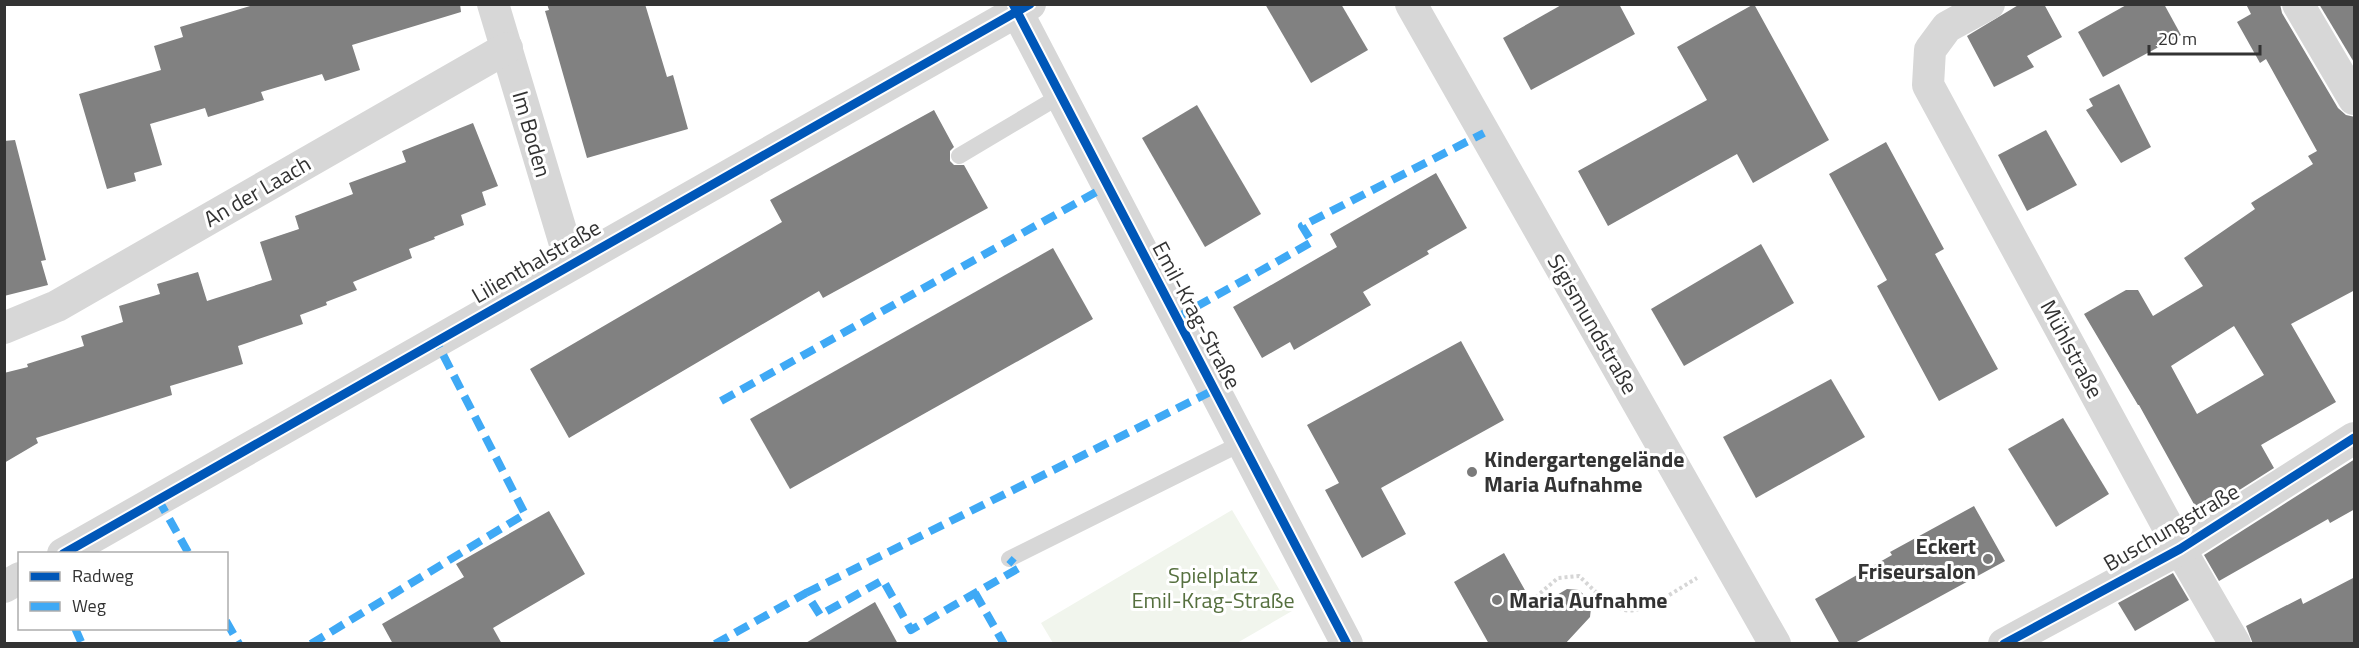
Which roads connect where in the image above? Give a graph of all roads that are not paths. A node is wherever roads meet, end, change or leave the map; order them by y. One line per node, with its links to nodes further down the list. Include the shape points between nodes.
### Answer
1 (493, 4): 6 (street, Im Boden)
2 (1411, 4): 20 (street, Sigismundstraße)
3 (1989, 4): 14 (street, Mühlstraße, via 1947,27 1930,50 1928,85)
4 (2298, 4): 8 (street)
5 (1019, 7): 7 (street, Emil-Krag-Straße); 10 (street, Lilienthalstraße)
6 (507, 48): 10 (street, Im Boden); 11 (street, An der Laach, via 57,306)
7 (1060, 96): 9 (lane); 13 (street, Emil-Krag-Straße)
8 (2355, 99)
9 (959, 156)
10 (570, 264): 15 (street, Lilienthalstraße)
11 (4, 328)
12 (2355, 438): 14 (street, Buschungstraße)
13 (1242, 443): 16 (lane); 19 (street, Emil-Krag-Straße)
14 (2180, 549): 21 (street, Buschungstraße); 22 (street, Mühlstraße)
15 (66, 552)
16 (1009, 559)
17 (18, 579): 18 (street)
18 (4, 587)
19 (1347, 644)
20 (1775, 644)
21 (2004, 644)
22 (2235, 644)

